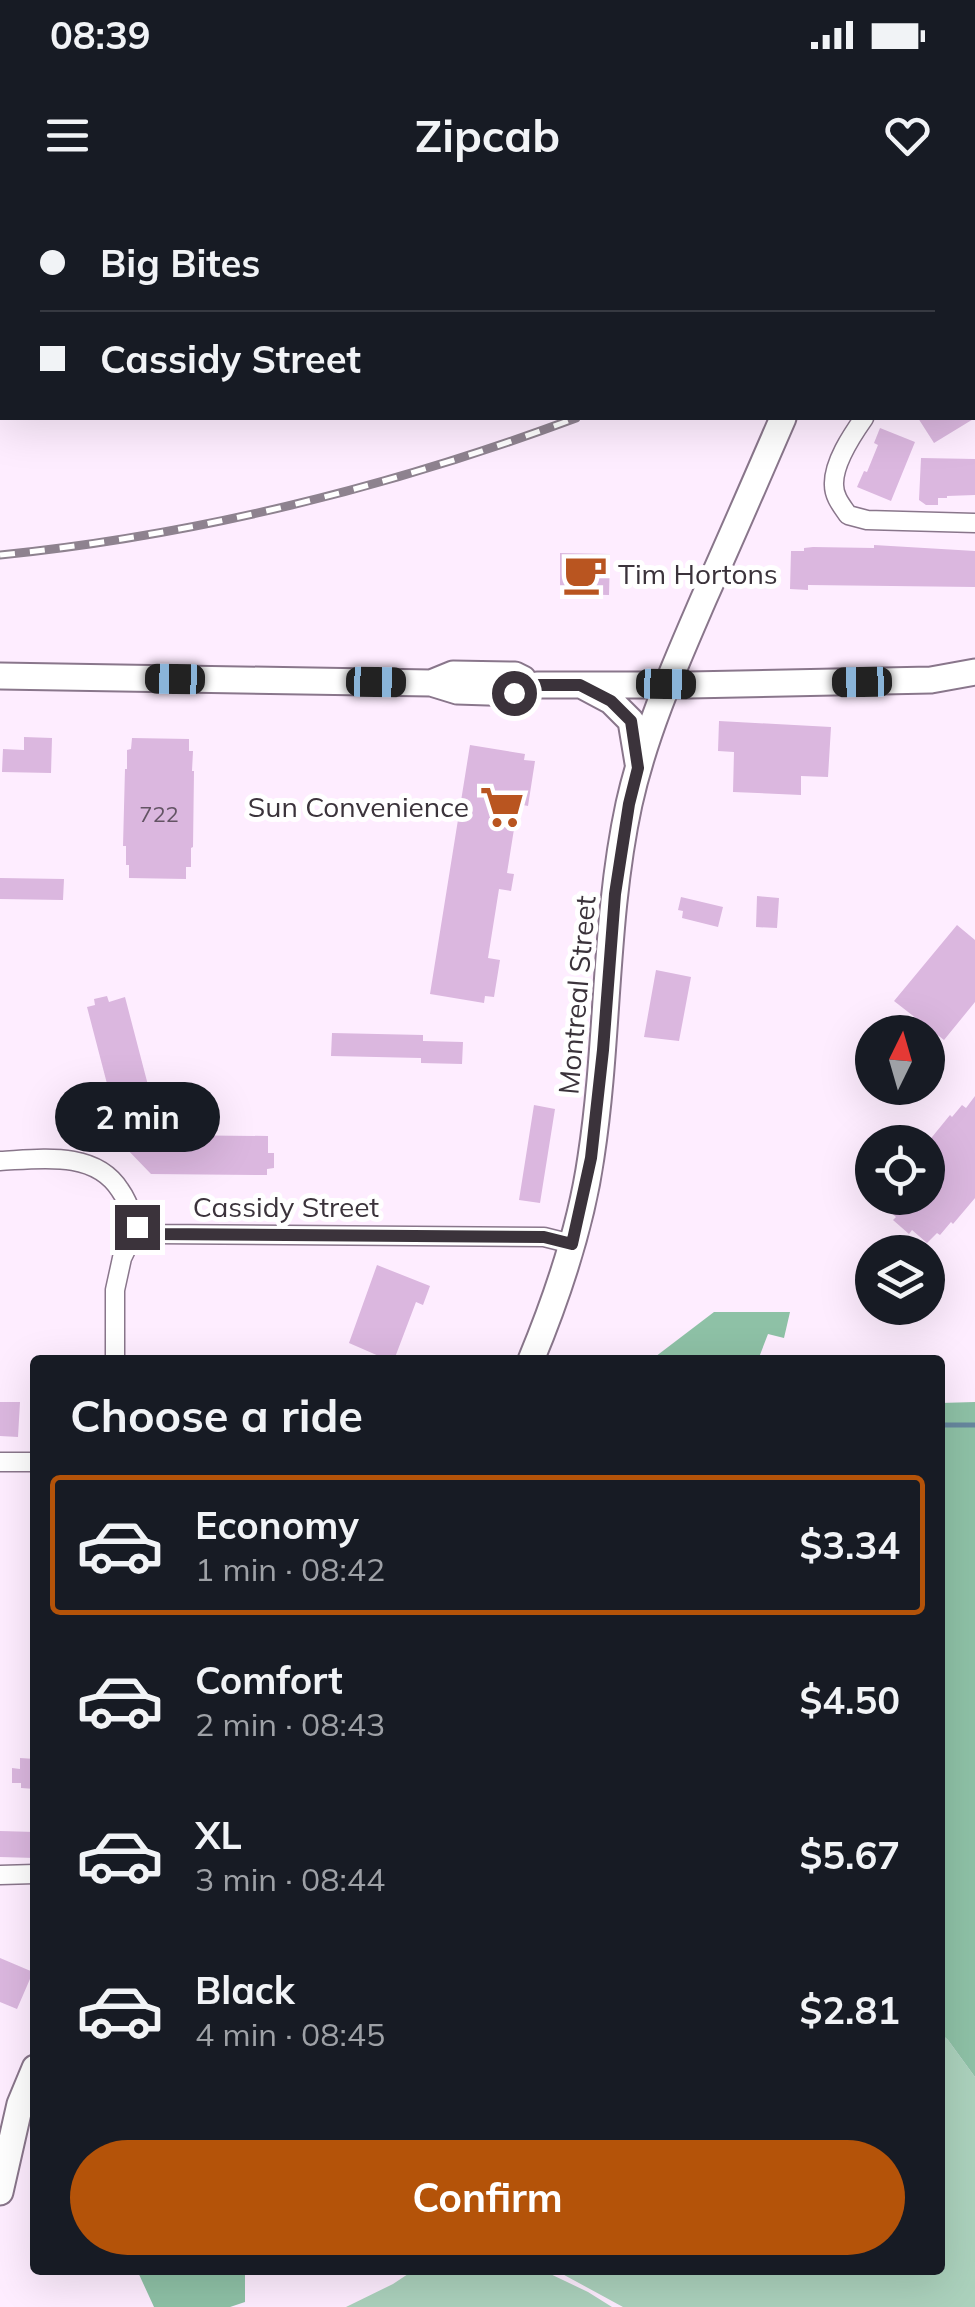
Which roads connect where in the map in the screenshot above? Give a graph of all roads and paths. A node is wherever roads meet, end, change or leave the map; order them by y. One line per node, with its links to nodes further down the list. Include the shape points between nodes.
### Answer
1 (782, 420): 7 (main road, Montreal Street)
2 (863, 420): 3 (street, via 838,463 834,485 848,515)
3 (975, 523)
4 (975, 672): 6 (main road)
5 (0, 676): 8 (main road, via 430,683 453,674)
6 (931, 680): 7 (main road); 9 (main road)
7 (666, 684): 8 (main road); 10 (main road, Montreal Street)
8 (580, 685): 10 (main road, via 631,721)
9 (975, 688)
10 (638, 768): 13 (main road, Montreal Street, via 615,894 591,1158)
11 (0, 1161): 12 (street, via 94,1164 119,1186)
12 (137, 1227): 13 (street, Cassidy Street, via 156,1234 544,1237); 14 (street, via 115,1290)
13 (572, 1244): 15 (main road, Montreal Street)
14 (115, 1355)
15 (533, 1355)
16 (0, 1462): 17 (street)
17 (30, 1462)
18 (0, 1874): 19 (street)
19 (30, 1874)
20 (30, 2080): 21 (main road)
21 (0, 2192)

